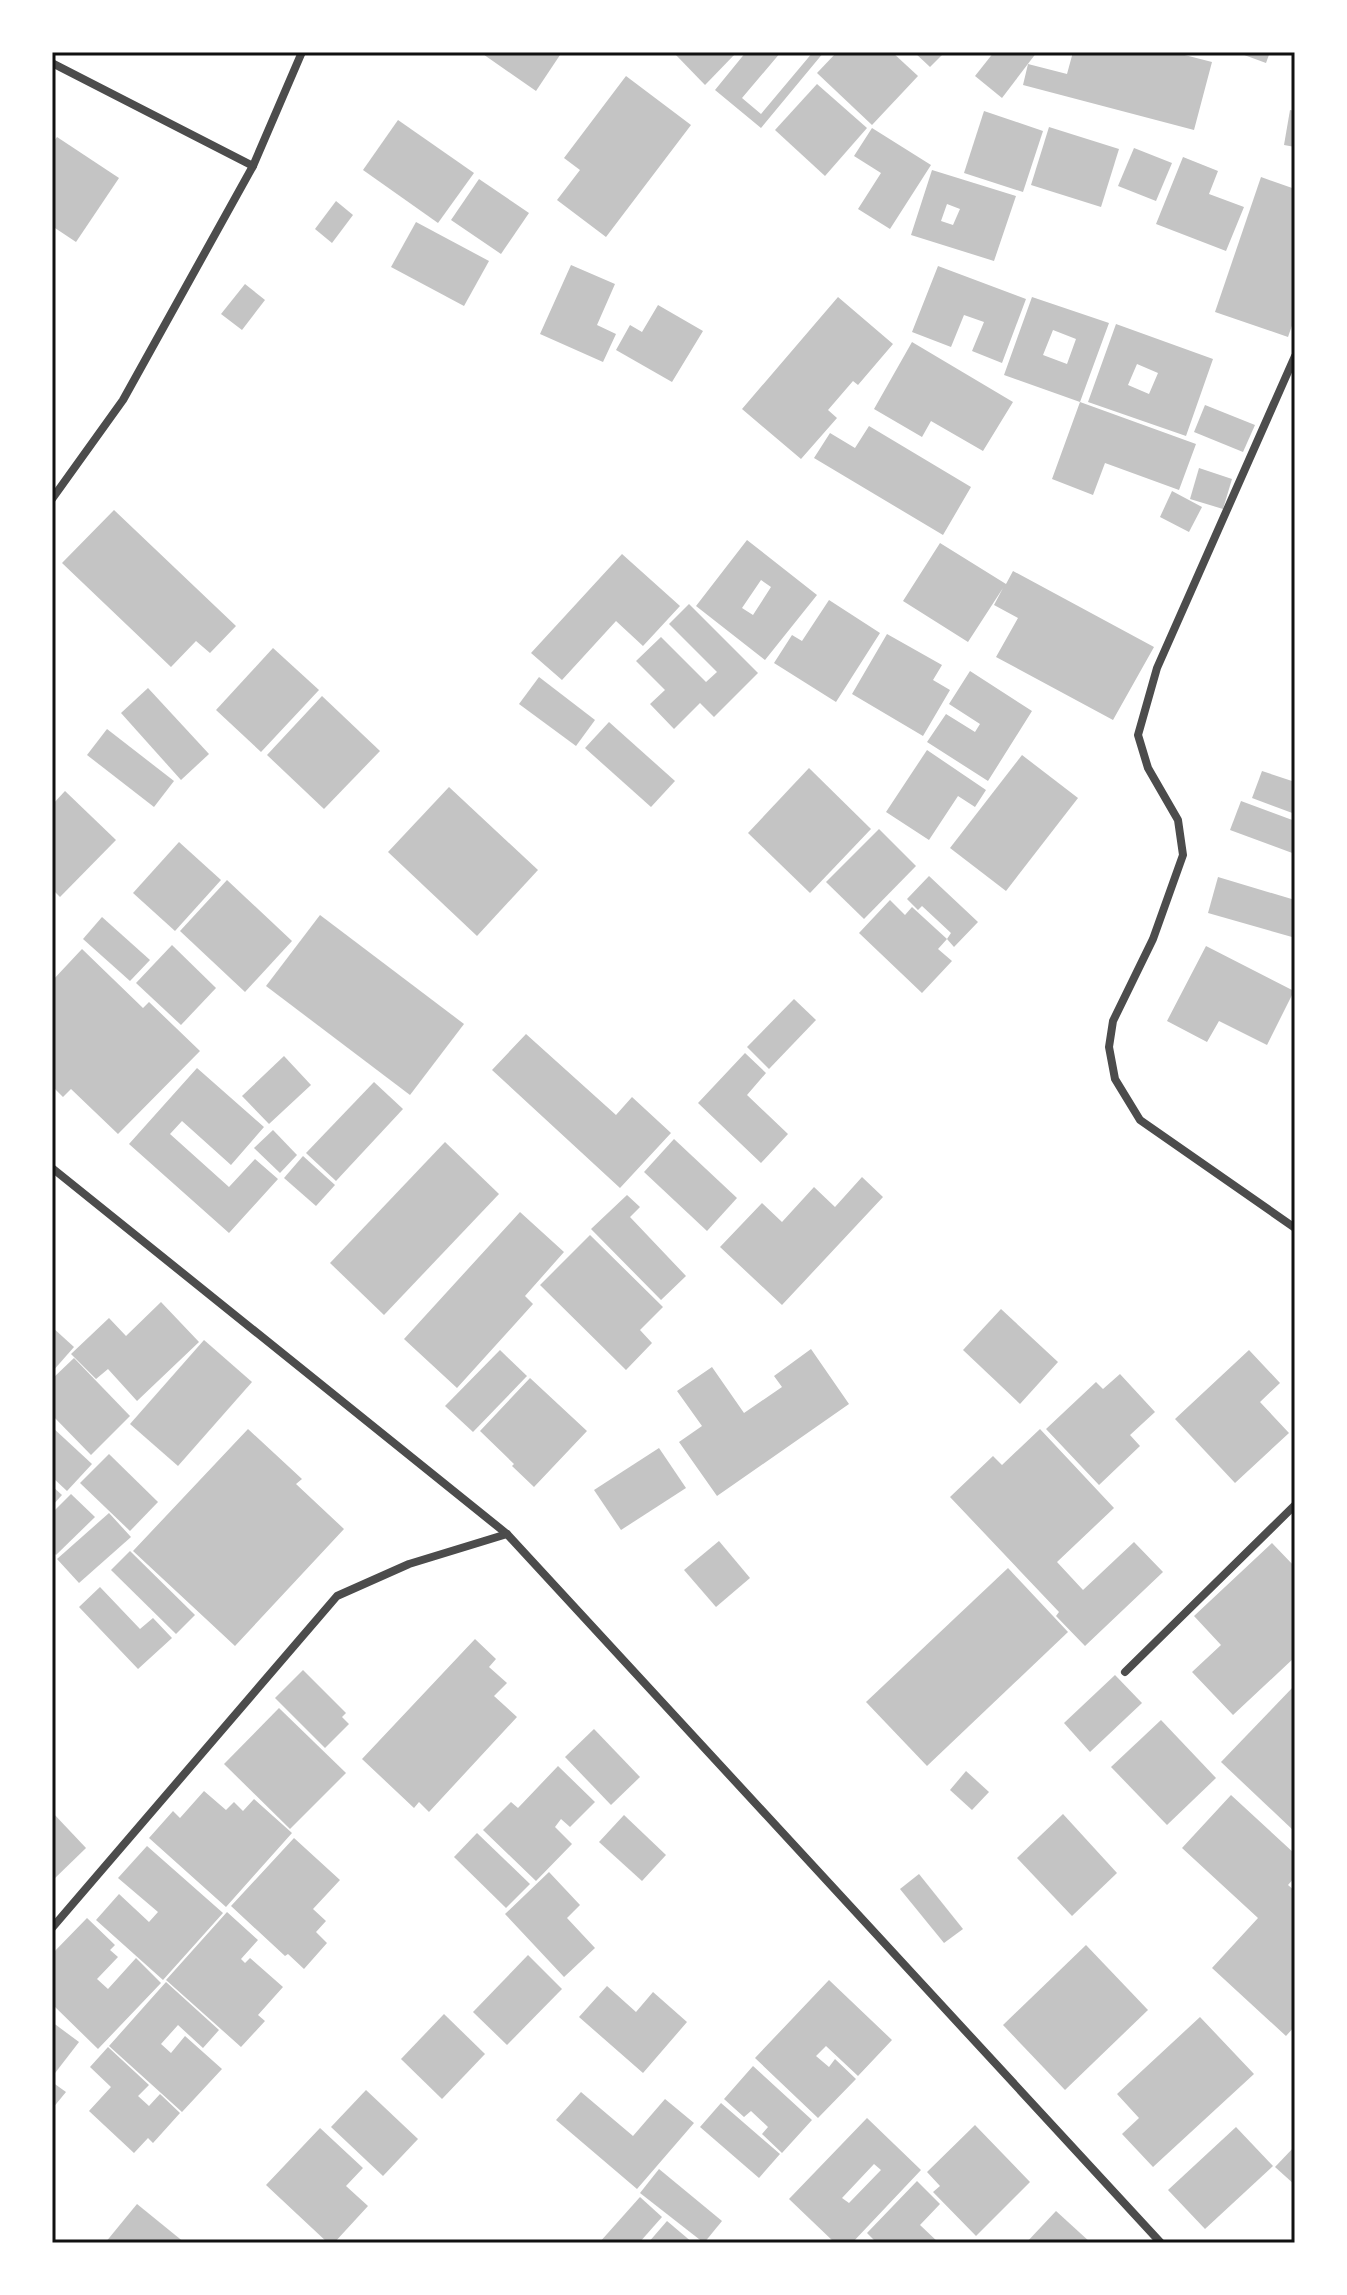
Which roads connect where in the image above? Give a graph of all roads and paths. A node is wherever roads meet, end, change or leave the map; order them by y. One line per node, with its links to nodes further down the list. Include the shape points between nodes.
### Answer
1 (302, 52): 3 (street)
2 (52, 63): 3 (street)
3 (253, 166): 5 (street, via 123,400)
4 (1295, 356): 7 (street, via 1157,668 1138,735 1148,768 1178,820 1183,855 1153,939 1113,1021 1109,1047 1115,1079 1140,1120)
5 (52, 499)
6 (52, 1168): 9 (street)
7 (1295, 1228)
8 (1295, 1505): 10 (street)
9 (507, 1534): 11 (street, via 409,1564 337,1596); 12 (street)
10 (1125, 1672)
11 (52, 1928)
12 (1161, 2243)

